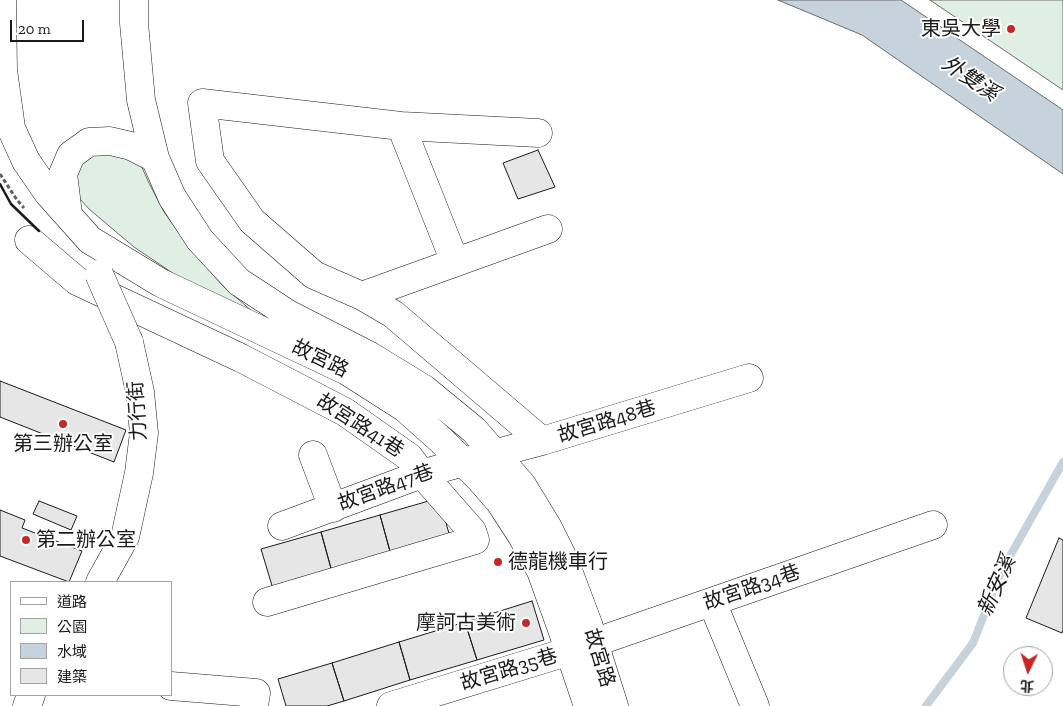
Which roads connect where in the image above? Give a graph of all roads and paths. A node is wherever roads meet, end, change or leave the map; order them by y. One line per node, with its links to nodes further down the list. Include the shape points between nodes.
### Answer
1 (2, 0): 6 (street, 故宮路, via 3,70 11,128 26,161 48,193)
2 (134, 11): 5 (street, 故宮路, via 140,100)
3 (401, 126): 4 (street); 10 (street); 11 (street, via 202,103 210,161 252,221 314,275)
4 (538, 133)
5 (155, 158): 6 (street, via 110,140 89,142 71,155 63,174); 15 (street, 故宮路, via 172,197 200,240 239,282 288,314 370,356 424,389 474,430)
6 (68, 214): 9 (street, 故宮路)
7 (548, 229): 10 (street)
8 (29, 240): 17 (street, 故宮路41巷, via 77,281 241,358 344,412 409,457)
9 (90, 240): 16 (street, 故宮路, via 161,283 347,371 405,408); 21 (street, 力行街, bridge, via 99,274 129,342 140,392 144,432 125,538)
10 (455, 262): 11 (street)
11 (362, 296): 13 (street, via 393,314)
12 (749, 378): 13 (street, 故宮路48巷)
13 (542, 441): 15 (street, 故宮路48巷)
14 (313, 454): 18 (street)
15 (495, 455): 16 (street, 故宮路48巷); 24 (street, 故宮路, via 522,485 564,560 588,624)
16 (463, 462): 17 (street, 故宮路47巷); 24 (street, 故宮路, via 500,502 522,536)
17 (422, 474): 18 (street, 故宮路47巷); 22 (street, 故宮路41巷, via 472,531 476,540)
18 (333, 508): 20 (street, 故宮路47巷)
19 (934, 525): 23 (street, 故宮路34巷)
20 (282, 526)
21 (101, 581)
22 (267, 602)
23 (712, 602): 24 (street, 故宮路34巷); 30 (street)
24 (582, 646): 27 (street, 故宮路35巷); 28 (street, 故宮路); 29 (street, 故宮路)
25 (172, 686): 26 (street, via 256,693)
26 (254, 706)
27 (391, 706)
28 (588, 706)
29 (614, 706)
30 (755, 706)

